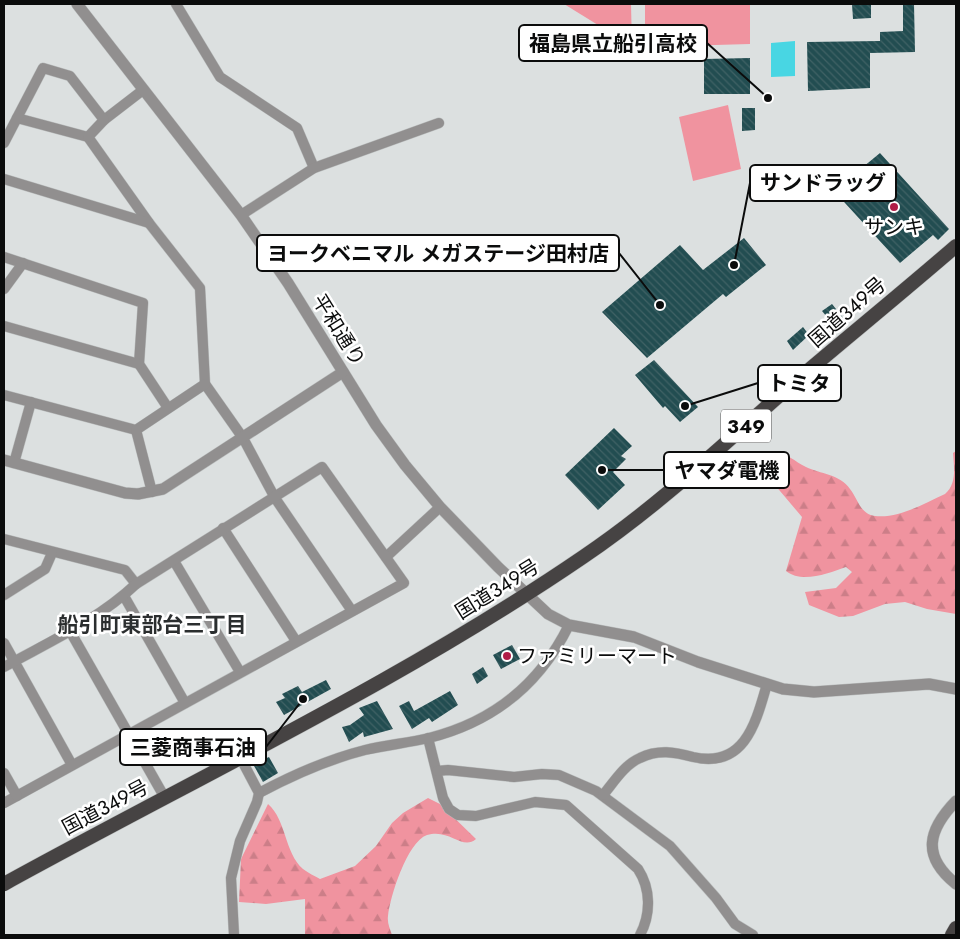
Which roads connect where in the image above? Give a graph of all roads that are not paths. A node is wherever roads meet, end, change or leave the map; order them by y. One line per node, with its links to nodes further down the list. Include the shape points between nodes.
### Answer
1 (77, 4): 3 (street, 平和通り)
2 (176, 4): 9 (street, via 220,77 297,128)
3 (143, 90): 5 (street); 11 (street, 平和通り)
4 (17, 118): 5 (street, via 44,68 70,76); 7 (street); 8 (street)
5 (104, 120): 7 (street)
6 (439, 123): 9 (street)
7 (88, 137): 12 (street)
8 (4, 143)
9 (314, 168): 11 (street)
10 (4, 179): 12 (street)
11 (241, 215): 19 (street, 平和通り)
12 (149, 223): 20 (street, via 200,288)
13 (956, 246): 36 (highway, 国道349号 / 349, via 674,489 621,531)
14 (4, 257): 15 (street)
15 (22, 263): 16 (street); 18 (street, via 143,303)
16 (4, 289)
17 (4, 326): 18 (street)
18 (139, 364): 23 (street)
19 (343, 372): 25 (street); 29 (street, 平和通り, via 376,425)
20 (205, 384): 23 (street); 25 (street)
21 (4, 395): 22 (street)
22 (31, 402): 24 (street); 26 (street)
23 (168, 408): 24 (street)
24 (136, 430): 27 (street)
25 (243, 438): 27 (street, via 163,489); 28 (street)
26 (9, 461): 27 (street, via 125,493)
27 (152, 492)
28 (275, 498): 30 (street); 33 (street, via 322,467); 39 (street)
29 (440, 507): 33 (street); 36 (street, 平和通り)
30 (223, 528): 34 (street); 42 (street)
31 (4, 539): 32 (street)
32 (52, 553): 35 (street, via 125,570); 37 (street, via 45,569)
33 (386, 557): 39 (street, via 404,582)
34 (174, 561): 35 (street); 46 (street)
35 (136, 584): 38 (street)
36 (527, 594): 40 (street, 平和通り, via 548,614); 52 (highway, 国道349号 / 349, via 381,682)
37 (4, 595)
38 (124, 596): 41 (street); 49 (street)
39 (352, 611): 42 (street)
40 (569, 625): 47 (street, 平和通り, via 634,637); 51 (street, via 549,660 511,701 467,726)
41 (70, 631): 44 (street); 50 (street)
42 (296, 641): 46 (street)
43 (4, 643): 44 (street)
44 (15, 661): 45 (street); 53 (street)
45 (4, 667)
46 (240, 672): 49 (street)
47 (767, 684): 48 (street, 平和通り, via 814,692 929,684); 57 (street, via 751,734 736,748 709,759 678,753 651,754 628,766)
48 (956, 689)
49 (184, 703): 50 (street)
50 (128, 735): 53 (street); 59 (street)
51 (428, 738): 54 (street); 56 (street, via 364,750)
52 (240, 757): 56 (street); 59 (highway, 国道349号 / 349)
53 (72, 765): 58 (street)
54 (437, 771): 57 (street, via 514,777 559,775); 66 (street, via 443,798 449,809 458,815 476,816 535,802 566,804 638,870 645,881 648,911)
55 (4, 773): 58 (street)
56 (259, 793): 65 (street, via 240,841 231,878)
57 (603, 795): 67 (street, via 670,846 735,924)
58 (17, 796): 61 (street)
59 (165, 798): 62 (highway, 国道349号 / 349)
60 (956, 801): 63 (street, via 940,818 933,835 936,863 943,874)
61 (4, 803)
62 (4, 884)
63 (956, 884)
64 (956, 928): 68 (highway)
65 (234, 935)
66 (640, 935)
67 (753, 935)
68 (952, 935)

